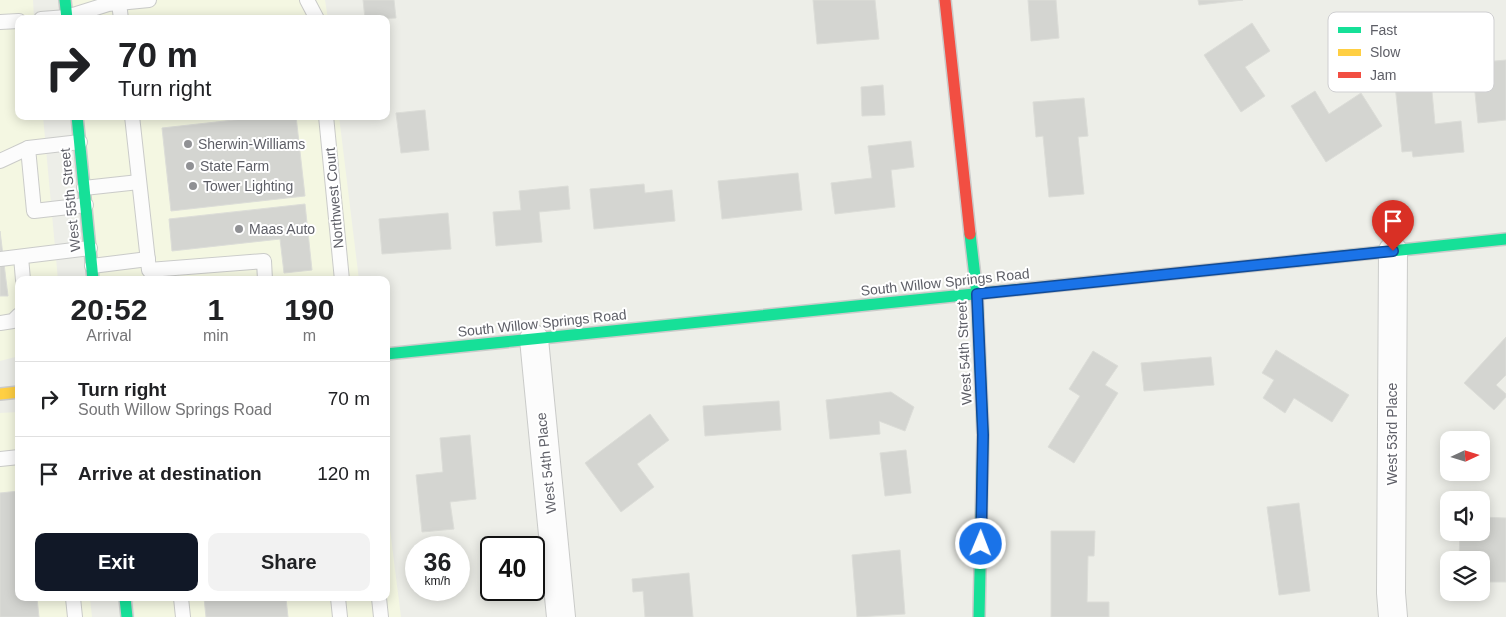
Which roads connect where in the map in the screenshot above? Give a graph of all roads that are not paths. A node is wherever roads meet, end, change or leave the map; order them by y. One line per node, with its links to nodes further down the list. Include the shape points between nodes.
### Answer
1 (65, 0): 6 (street)
2 (148, 0): 5 (lane)
3 (307, 0): 9 (lane)
4 (945, 0): 31 (street, West 54th Street)
5 (119, 3): 7 (lane); 8 (lane)
6 (67, 15)
7 (76, 15)
8 (120, 15)
9 (315, 15)
10 (15, 21): 11 (lane)
11 (0, 22)
12 (77, 120): 15 (street, West 55th Street)
13 (132, 120): 18 (lane)
14 (326, 120): 30 (lane, Northwest Court)
15 (80, 142): 16 (lane); 19 (street, West 55th Street)
16 (28, 148): 17 (lane); 20 (lane, via 34,211)
17 (0, 161)
18 (139, 182): 19 (lane); 26 (lane)
19 (84, 188): 20 (street, West 55th Street)
20 (86, 205): 22 (street, West 55th Street)
21 (1506, 239): 23 (street, South Willow Springs Road)
22 (90, 248): 24 (lane); 27 (street, West 55th Street)
23 (1393, 251): 31 (street, South Willow Springs Road); 52 (street, West 53rd Place)
24 (21, 257): 25 (lane); 28 (lane)
25 (0, 259)
26 (148, 259): 27 (lane); 29 (lane, via 149,270 264,261)
27 (93, 273)
28 (23, 276)
29 (266, 276)
30 (342, 276)
31 (977, 294): 34 (street, South Willow Springs Road); 51 (street, West 54th Street, via 983,435)
32 (15, 319): 33 (lane)
33 (0, 323)
34 (534, 339): 35 (street, South Willow Springs Road); 50 (street, West 54th Place)
35 (390, 354)
36 (15, 392): 37 (street)
37 (0, 394)
38 (15, 457): 39 (lane)
39 (0, 458)
40 (73, 601): 45 (lane)
41 (125, 601): 46 (street)
42 (181, 601): 47 (lane)
43 (338, 601): 48 (lane)
44 (379, 601): 49 (lane)
45 (75, 617)
46 (126, 617)
47 (183, 617)
48 (340, 617)
49 (381, 617)
50 (561, 617)
51 (979, 617)
52 (1393, 617)

